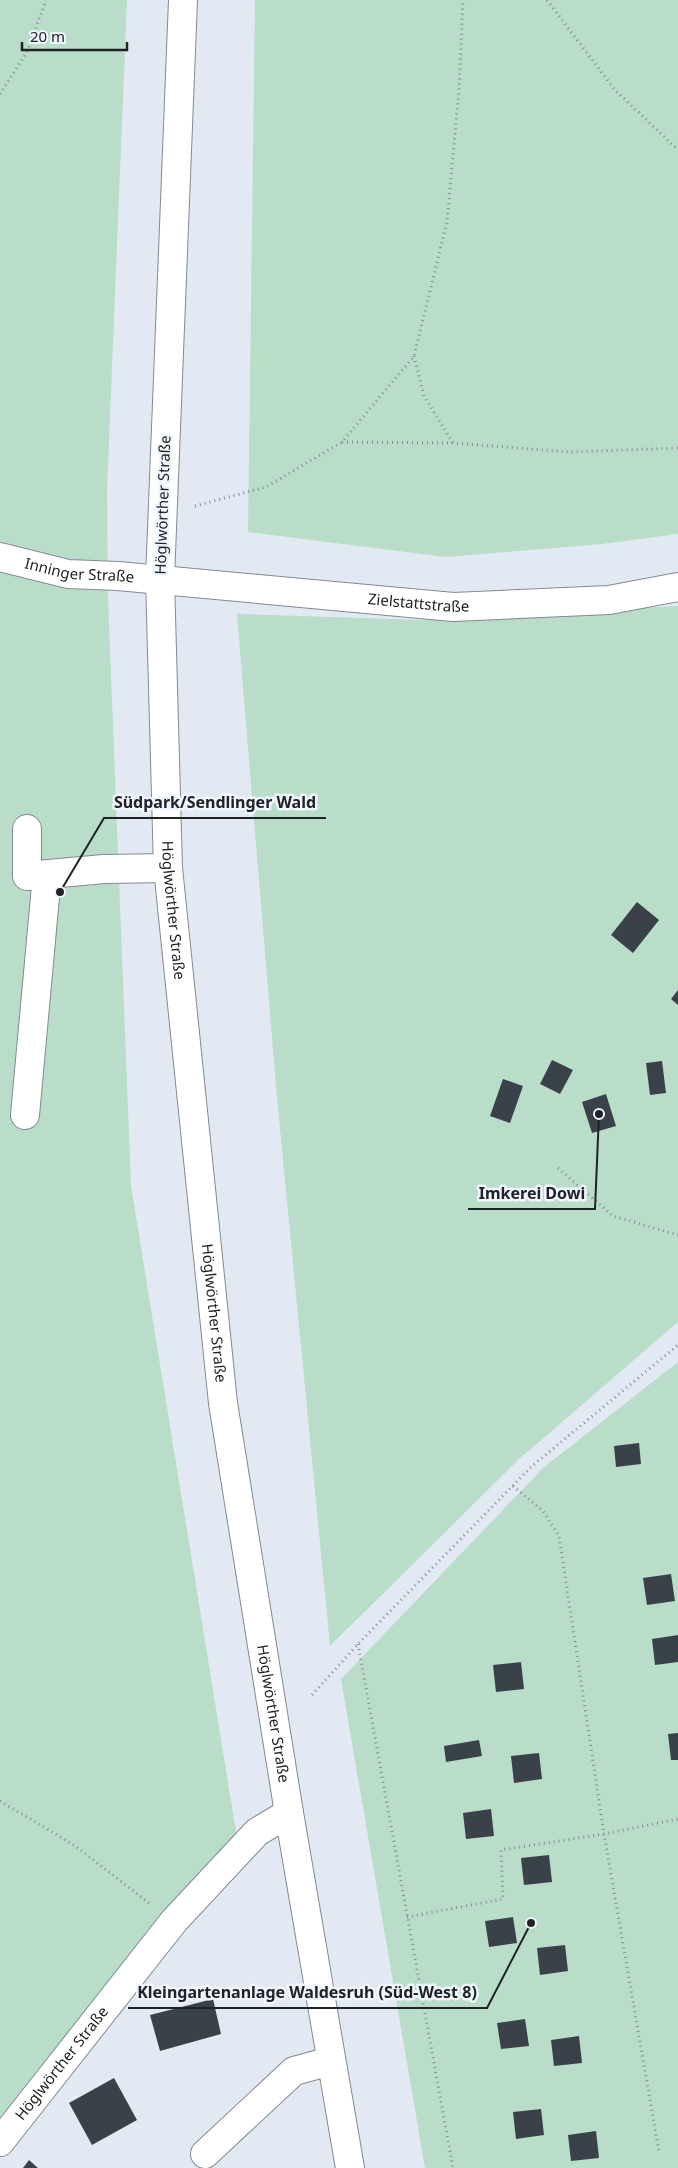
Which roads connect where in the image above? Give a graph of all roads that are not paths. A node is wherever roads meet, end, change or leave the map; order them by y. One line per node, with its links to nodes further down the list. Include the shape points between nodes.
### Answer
1 (183, 0): 3 (street, Höglwörther Straße)
2 (0, 557): 3 (street, Inninger Straße, via 68,574)
3 (160, 580): 4 (street, Zielstattstraße, via 453,607 609,600); 6 (street, Höglwörther Straße)
4 (678, 587)
5 (27, 829): 7 (street, via 27,876)
6 (168, 868): 7 (street, via 104,869); 9 (street, Höglwörther Straße, via 223,1403)
7 (47, 875): 8 (street)
8 (25, 1115)
9 (289, 1813): 10 (street, Höglwörther Straße); 11 (street, Höglwörther Straße, via 257,1832 174,1921)
10 (331, 2061): 12 (street, via 294,2071); 13 (street, Höglwörther Straße)
11 (0, 2142)
12 (205, 2154)
13 (350, 2168)

